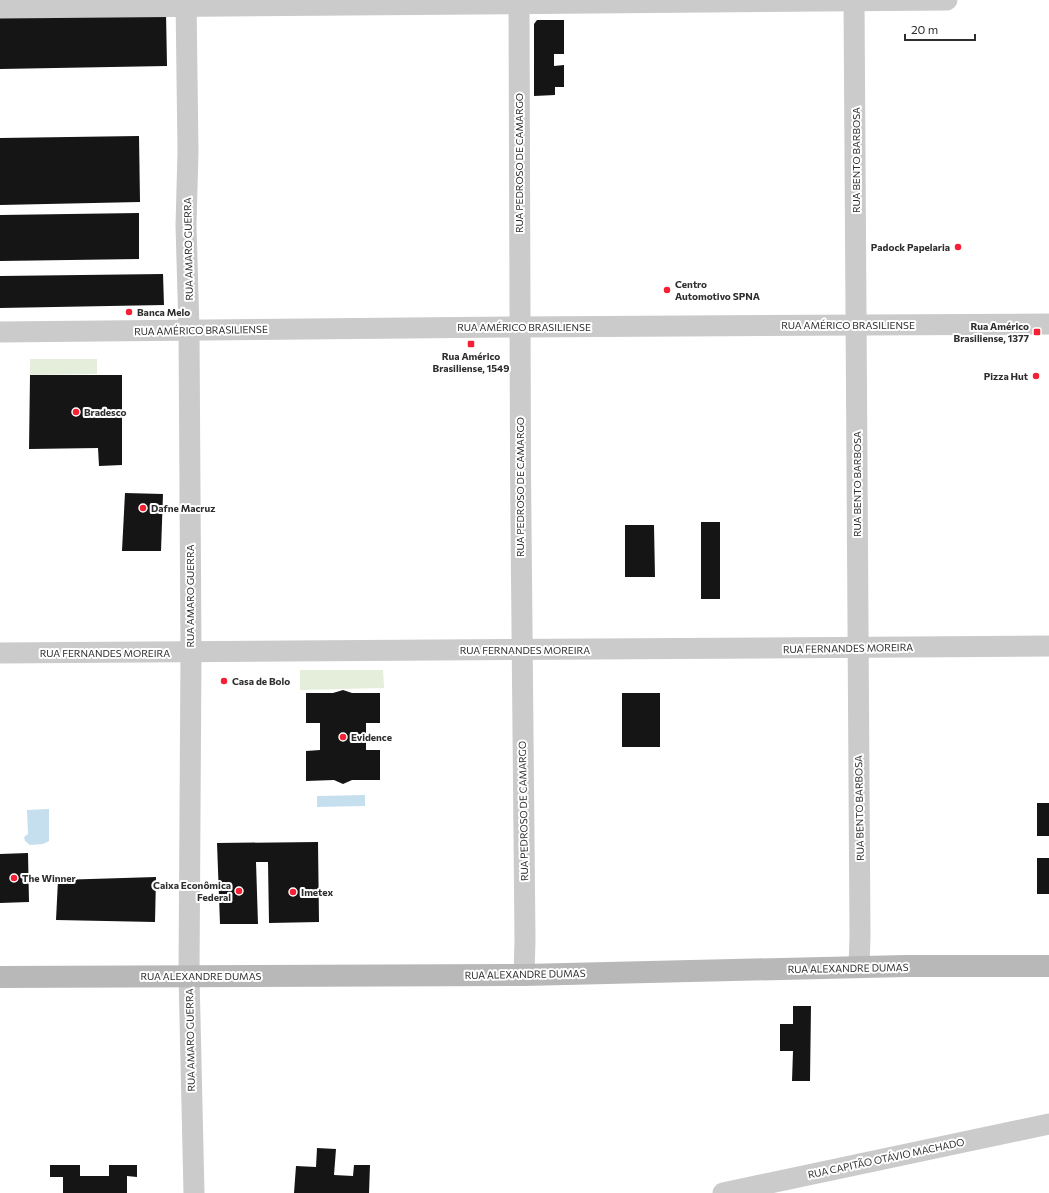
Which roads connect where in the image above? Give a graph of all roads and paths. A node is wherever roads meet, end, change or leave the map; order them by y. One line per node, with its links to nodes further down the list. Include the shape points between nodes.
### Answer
1 (854, 0): 2 (street); 3 (street); 7 (street, RUA BENTO BARBOSA)
2 (947, 0)
3 (519, 2): 4 (street); 8 (street, RUA PEDROSO DE CAMARGO)
4 (186, 3): 5 (street); 9 (street, RUA AMARO GUERRA, via 186,225)
5 (0, 8)
6 (1049, 324): 7 (street, RUA AMÉRICO BRASILIENSE)
7 (857, 325): 8 (street, RUA AMÉRICO BRASILIENSE); 12 (street, RUA BENTO BARBOSA)
8 (519, 326): 9 (street, RUA AMÉRICO BRASILIENSE); 13 (street, RUA PEDROSO DE CAMARGO)
9 (190, 330): 10 (street, RUA AMÉRICO BRASILIENSE); 14 (street, RUA AMARO GUERRA)
10 (0, 332)
11 (1049, 646): 12 (street, RUA FERNANDES MOREIRA)
12 (858, 647): 13 (street, RUA FERNANDES MOREIRA); 17 (street, RUA BENTO BARBOSA)
13 (521, 651): 14 (street, RUA FERNANDES MOREIRA); 19 (street, RUA PEDROSO DE CAMARGO)
14 (190, 653): 15 (street, RUA FERNANDES MOREIRA); 18 (street, RUA AMARO GUERRA)
15 (0, 654)
16 (1049, 966): 17 (street, RUA ALEXANDRE DUMAS)
17 (859, 967): 19 (street, RUA ALEXANDRE DUMAS)
18 (189, 975): 19 (street, RUA ALEXANDRE DUMAS); 20 (street, RUA ALEXANDRE DUMAS); 22 (street, RUA AMARO GUERRA)
19 (524, 975)
20 (0, 977)
21 (1049, 1124): 23 (street, RUA CAPITÃO OTÁVIO MACHADO)
22 (194, 1193)
23 (723, 1193)

